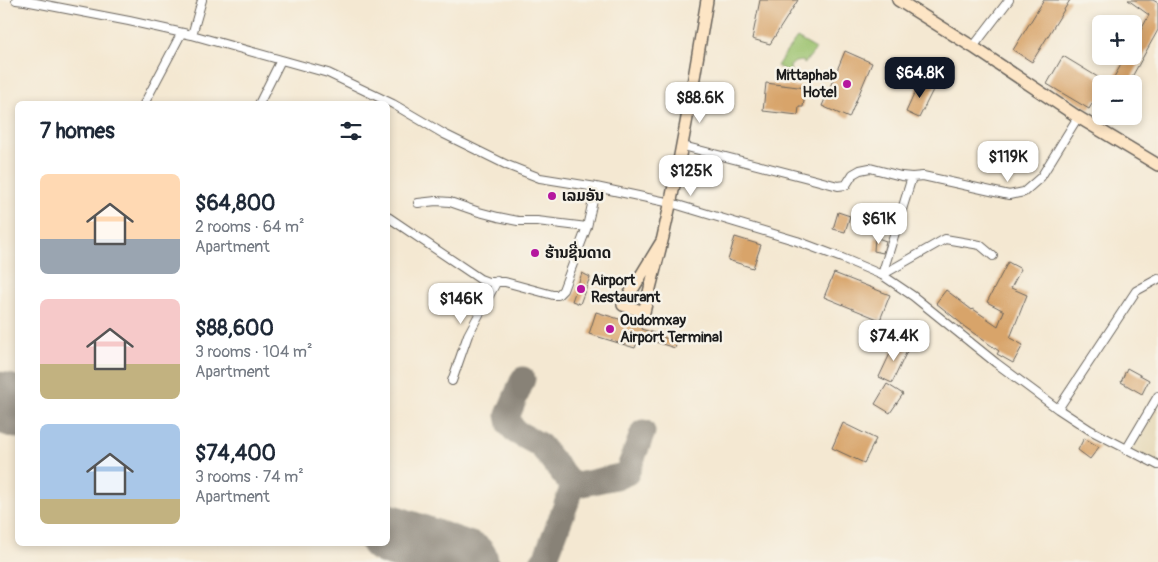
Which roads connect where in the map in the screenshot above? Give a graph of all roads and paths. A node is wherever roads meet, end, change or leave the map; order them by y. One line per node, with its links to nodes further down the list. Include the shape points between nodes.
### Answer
1 (16, 0): 6 (street)
2 (202, 0): 7 (street)
3 (707, 0): 15 (street)
4 (898, 0): 8 (street)
5 (1009, 0): 8 (street)
6 (181, 34): 7 (street); 10 (street)
7 (192, 36): 9 (street)
8 (973, 47): 14 (street)
9 (281, 60): 11 (street); 12 (street, via 328,73)
10 (146, 101)
11 (260, 101)
12 (386, 101)
13 (390, 103): 18 (street, via 507,165 540,178)
14 (1078, 117): 16 (street); 17 (street, via 1041,177 1024,192 1009,194 923,176)
15 (683, 146): 17 (street, via 838,186 846,185 852,174 870,168); 20 (street)
16 (1158, 165)
17 (912, 177): 25 (street)
18 (596, 188): 20 (street); 22 (street)
19 (418, 203): 22 (street, via 436,200 498,218)
20 (671, 203): 23 (street); 25 (street, via 797,241)
21 (390, 218): 27 (street, via 480,279)
22 (587, 227): 27 (street, via 563,290 558,295)
23 (662, 241): 23 (street, via 653,257 623,305 644,312)
24 (993, 256): 25 (street, via 980,245 946,239)
25 (882, 275): 30 (street)
26 (1158, 279): 30 (street, via 1136,291)
27 (497, 281): 28 (street, via 468,335)
28 (452, 381)
29 (1158, 396): 31 (street)
30 (1058, 409): 31 (street)
31 (1126, 450): 32 (street)
32 (1158, 465)

